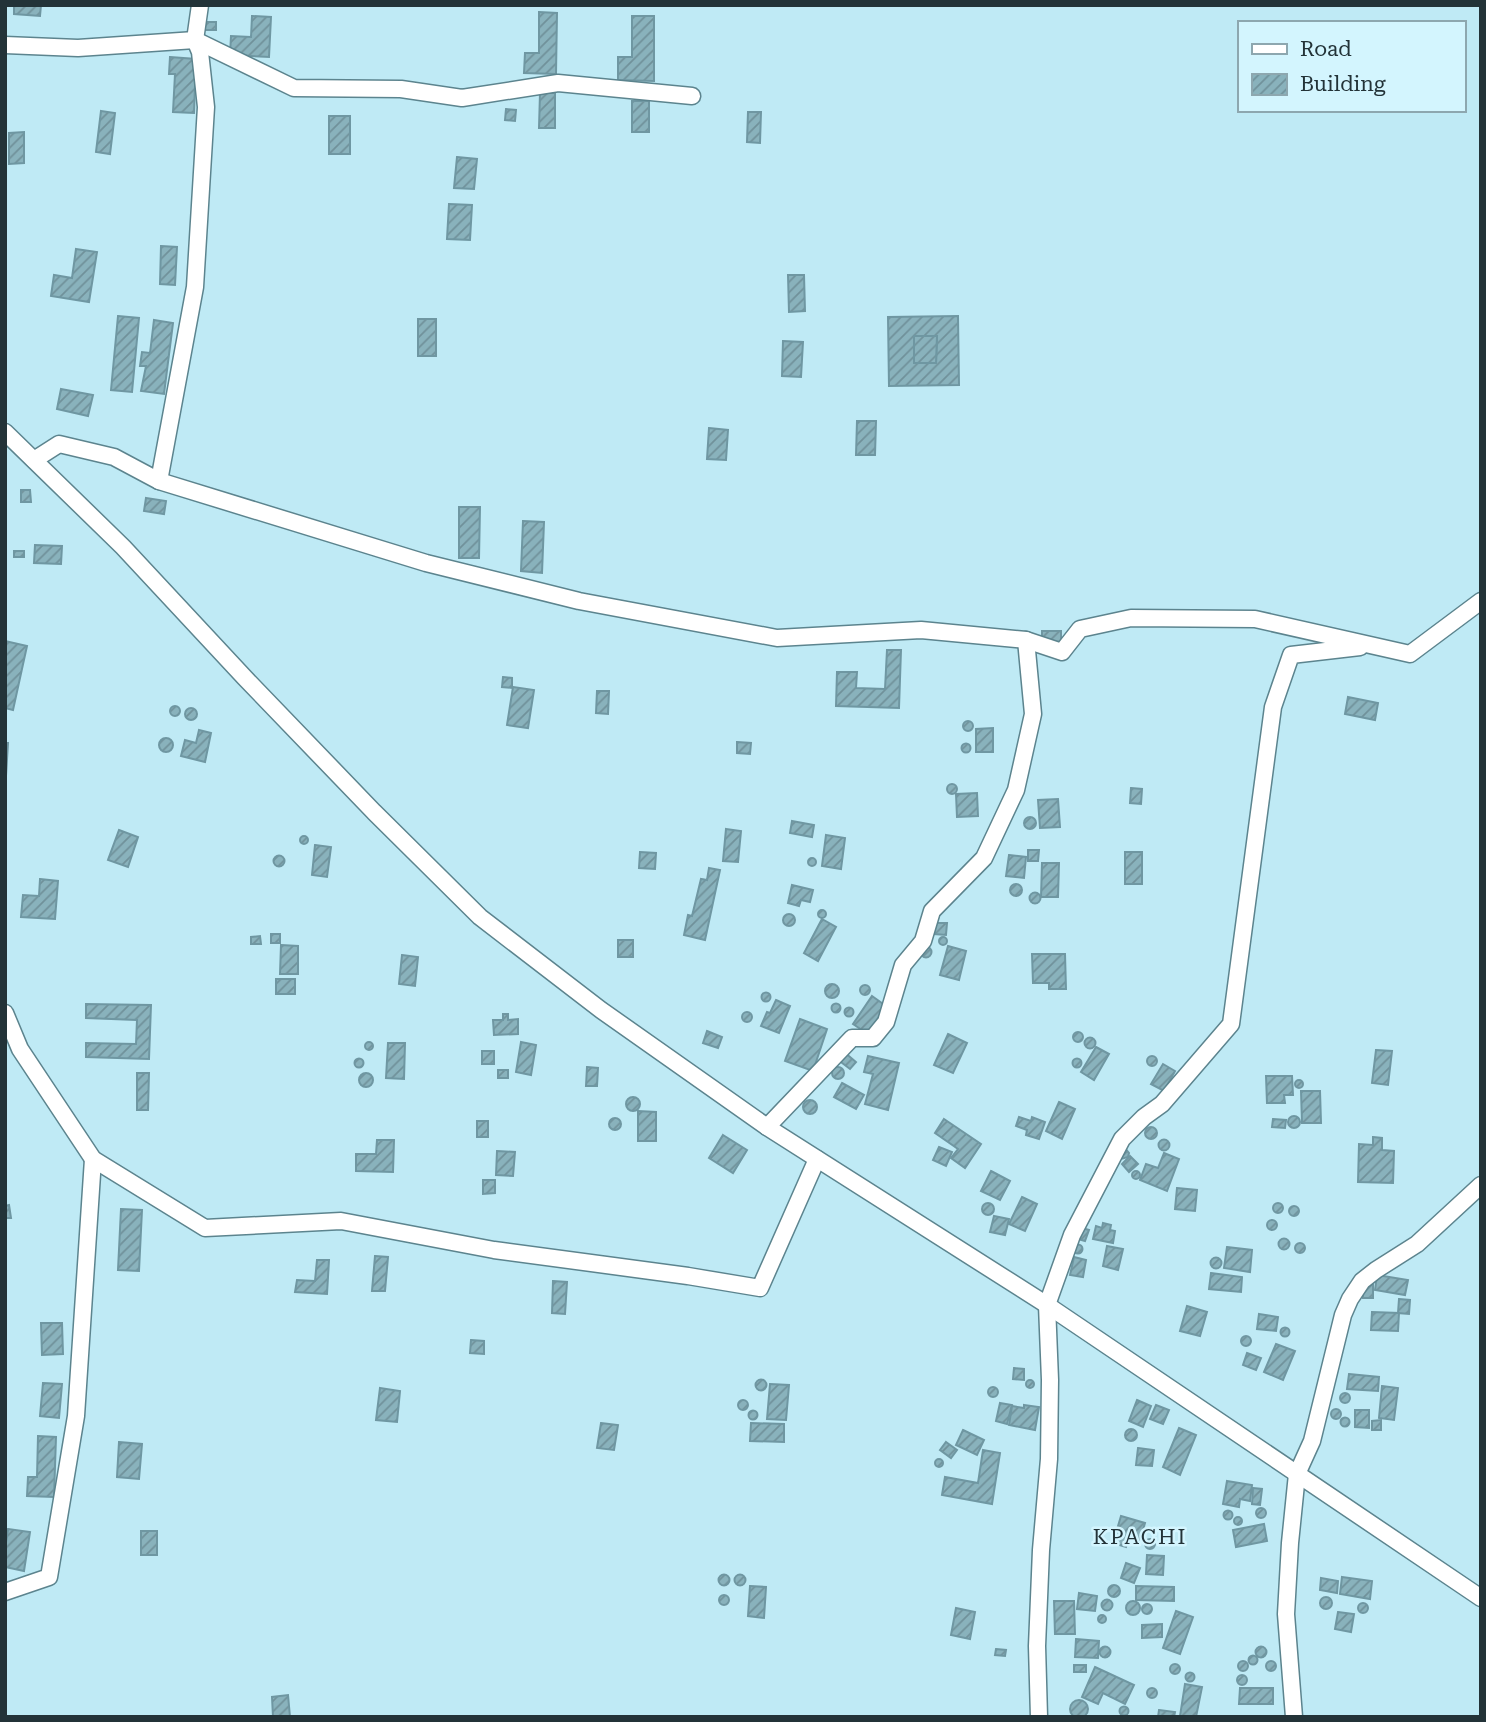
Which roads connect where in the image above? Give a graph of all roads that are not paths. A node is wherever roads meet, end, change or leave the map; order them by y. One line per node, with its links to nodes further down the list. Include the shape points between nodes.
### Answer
1 (200, 5): 2 (street)
2 (195, 40): 3 (street, via 78,48); 4 (street, via 294,88 401,89 461,98 558,83); 7 (street, via 205,107 195,287)
3 (5, 45)
4 (692, 96)
5 (5, 432): 6 (street)
6 (34, 460): 7 (street, via 59,444 114,457); 12 (street, via 480,917)
7 (159, 481): 9 (street, via 426,563 579,601 778,639 921,630)
8 (1481, 601): 10 (street, via 1410,654)
9 (1026, 640): 10 (street, via 1062,652 1080,629 1131,618 1255,620); 12 (street, via 1033,714 1016,790 984,858 932,911 923,941 903,965 886,1022 873,1038 852,1038)
10 (1371, 645): 16 (street, via 1291,655 1273,707 1231,1024 1162,1104 1122,1139 1072,1235)
11 (5, 1013): 14 (street, via 20,1049)
12 (767, 1128): 13 (street)
13 (817, 1159): 14 (street, via 760,1288 494,1250 341,1221 205,1228); 16 (street)
14 (93, 1160): 18 (street, via 76,1416 49,1577)
15 (1481, 1185): 17 (street, via 1418,1244 1362,1281 1350,1299 1312,1441)
16 (1047, 1306): 17 (street); 20 (street, via 1049,1458 1041,1550)
17 (1297, 1474): 19 (street); 21 (street, via 1286,1614)
18 (5, 1592)
19 (1481, 1598)
20 (1039, 1717)
21 (1294, 1717)

